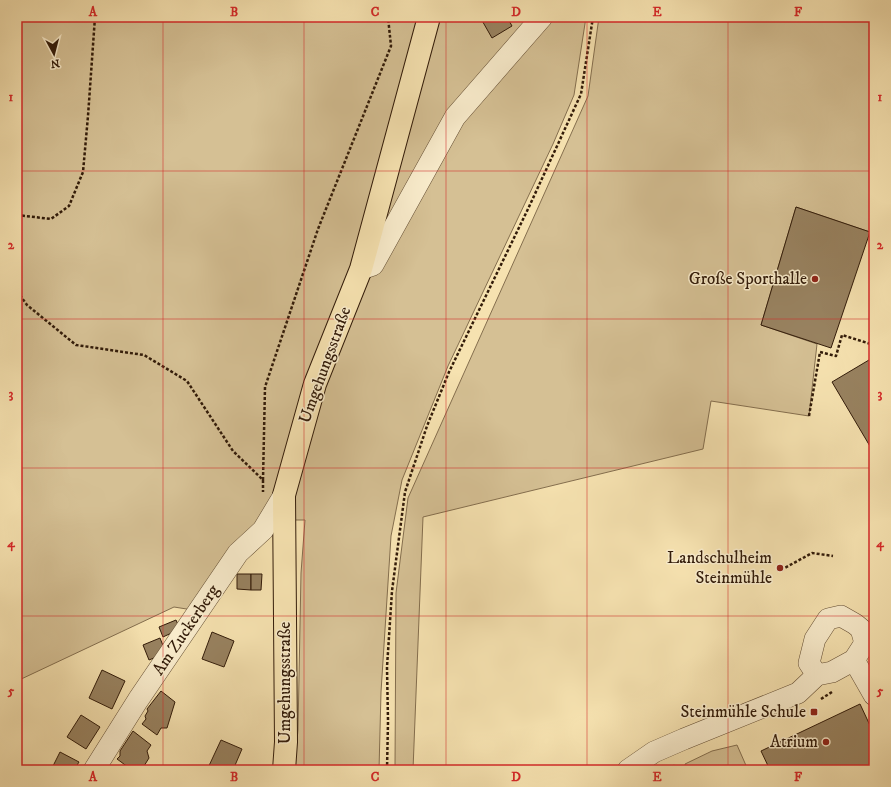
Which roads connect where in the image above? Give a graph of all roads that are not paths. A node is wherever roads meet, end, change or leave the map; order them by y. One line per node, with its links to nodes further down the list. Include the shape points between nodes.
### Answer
1 (429, 17): 3 (main road, Umgehungsstraße)
2 (542, 17): 3 (street, via 456,117 373,265)
3 (360, 270): 4 (main road, Umgehungsstraße)
4 (274, 495): 8 (street, Am Zuckerberg, via 262,530 238,554 138,700); 9 (main road, Umgehungsstraße, via 286,742)
5 (864, 647): 6 (street, via 832,672); 6 (street, via 861,630 855,624 841,616 828,619 815,639 809,663); 7 (street)
6 (817, 676): 10 (street, via 798,693 654,752)
7 (874, 695)
8 (94, 770)
9 (284, 770)
10 (628, 770)

